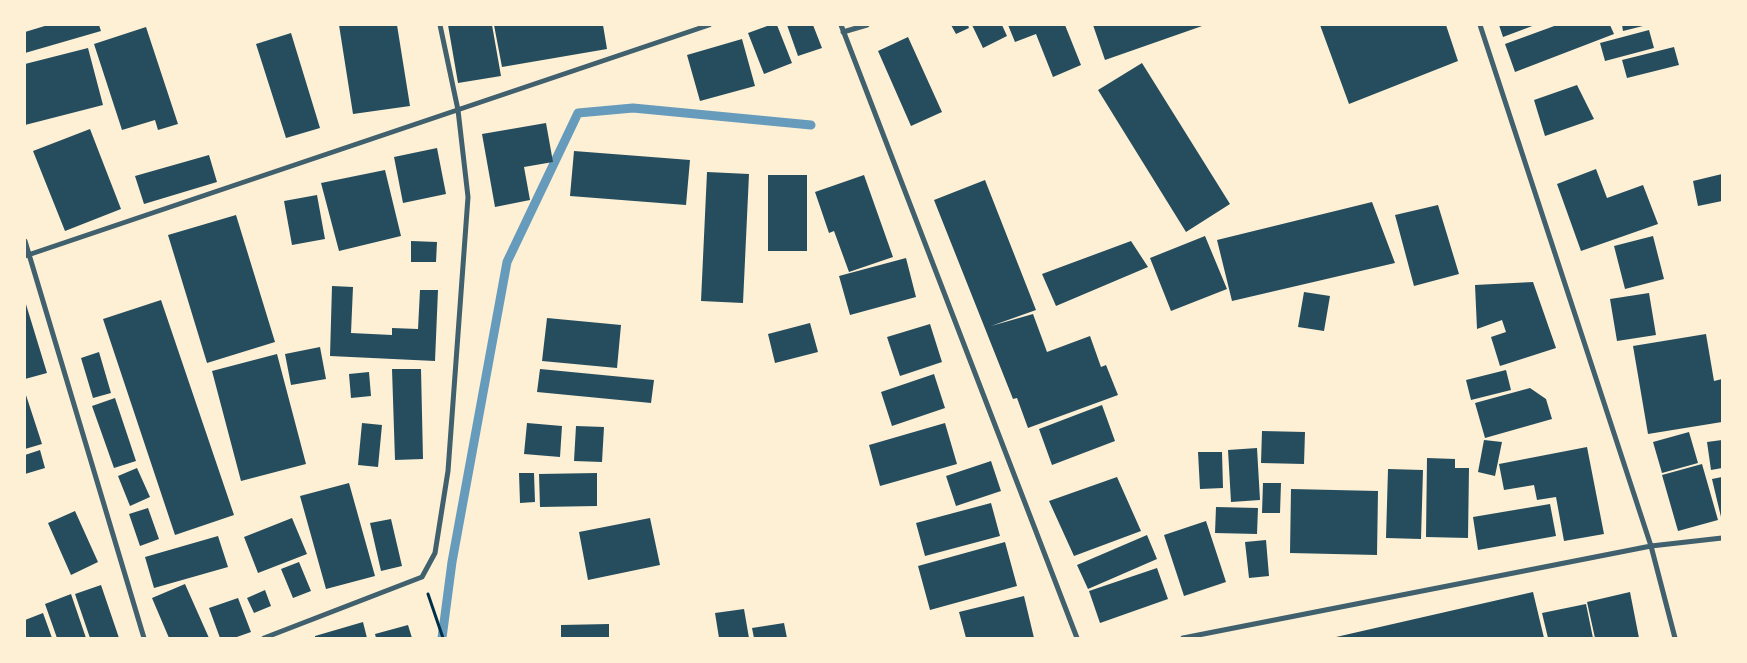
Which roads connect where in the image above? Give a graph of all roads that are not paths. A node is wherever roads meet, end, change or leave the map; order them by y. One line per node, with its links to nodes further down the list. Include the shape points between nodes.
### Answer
1 (440, 25): 7 (street)
2 (709, 25): 7 (street)
3 (841, 25): 6 (street)
4 (867, 25): 6 (street)
5 (1480, 25): 11 (street)
6 (843, 32): 14 (street)
7 (458, 110): 9 (street); 13 (street, via 468,197 448,471 436,553 422,577)
8 (25, 241): 9 (street)
9 (27, 255): 12 (street)
10 (1722, 538): 11 (street)
11 (1651, 546): 15 (street); 16 (street)
12 (144, 638)
13 (264, 638)
14 (1076, 638)
15 (1182, 638)
16 (1675, 638)

